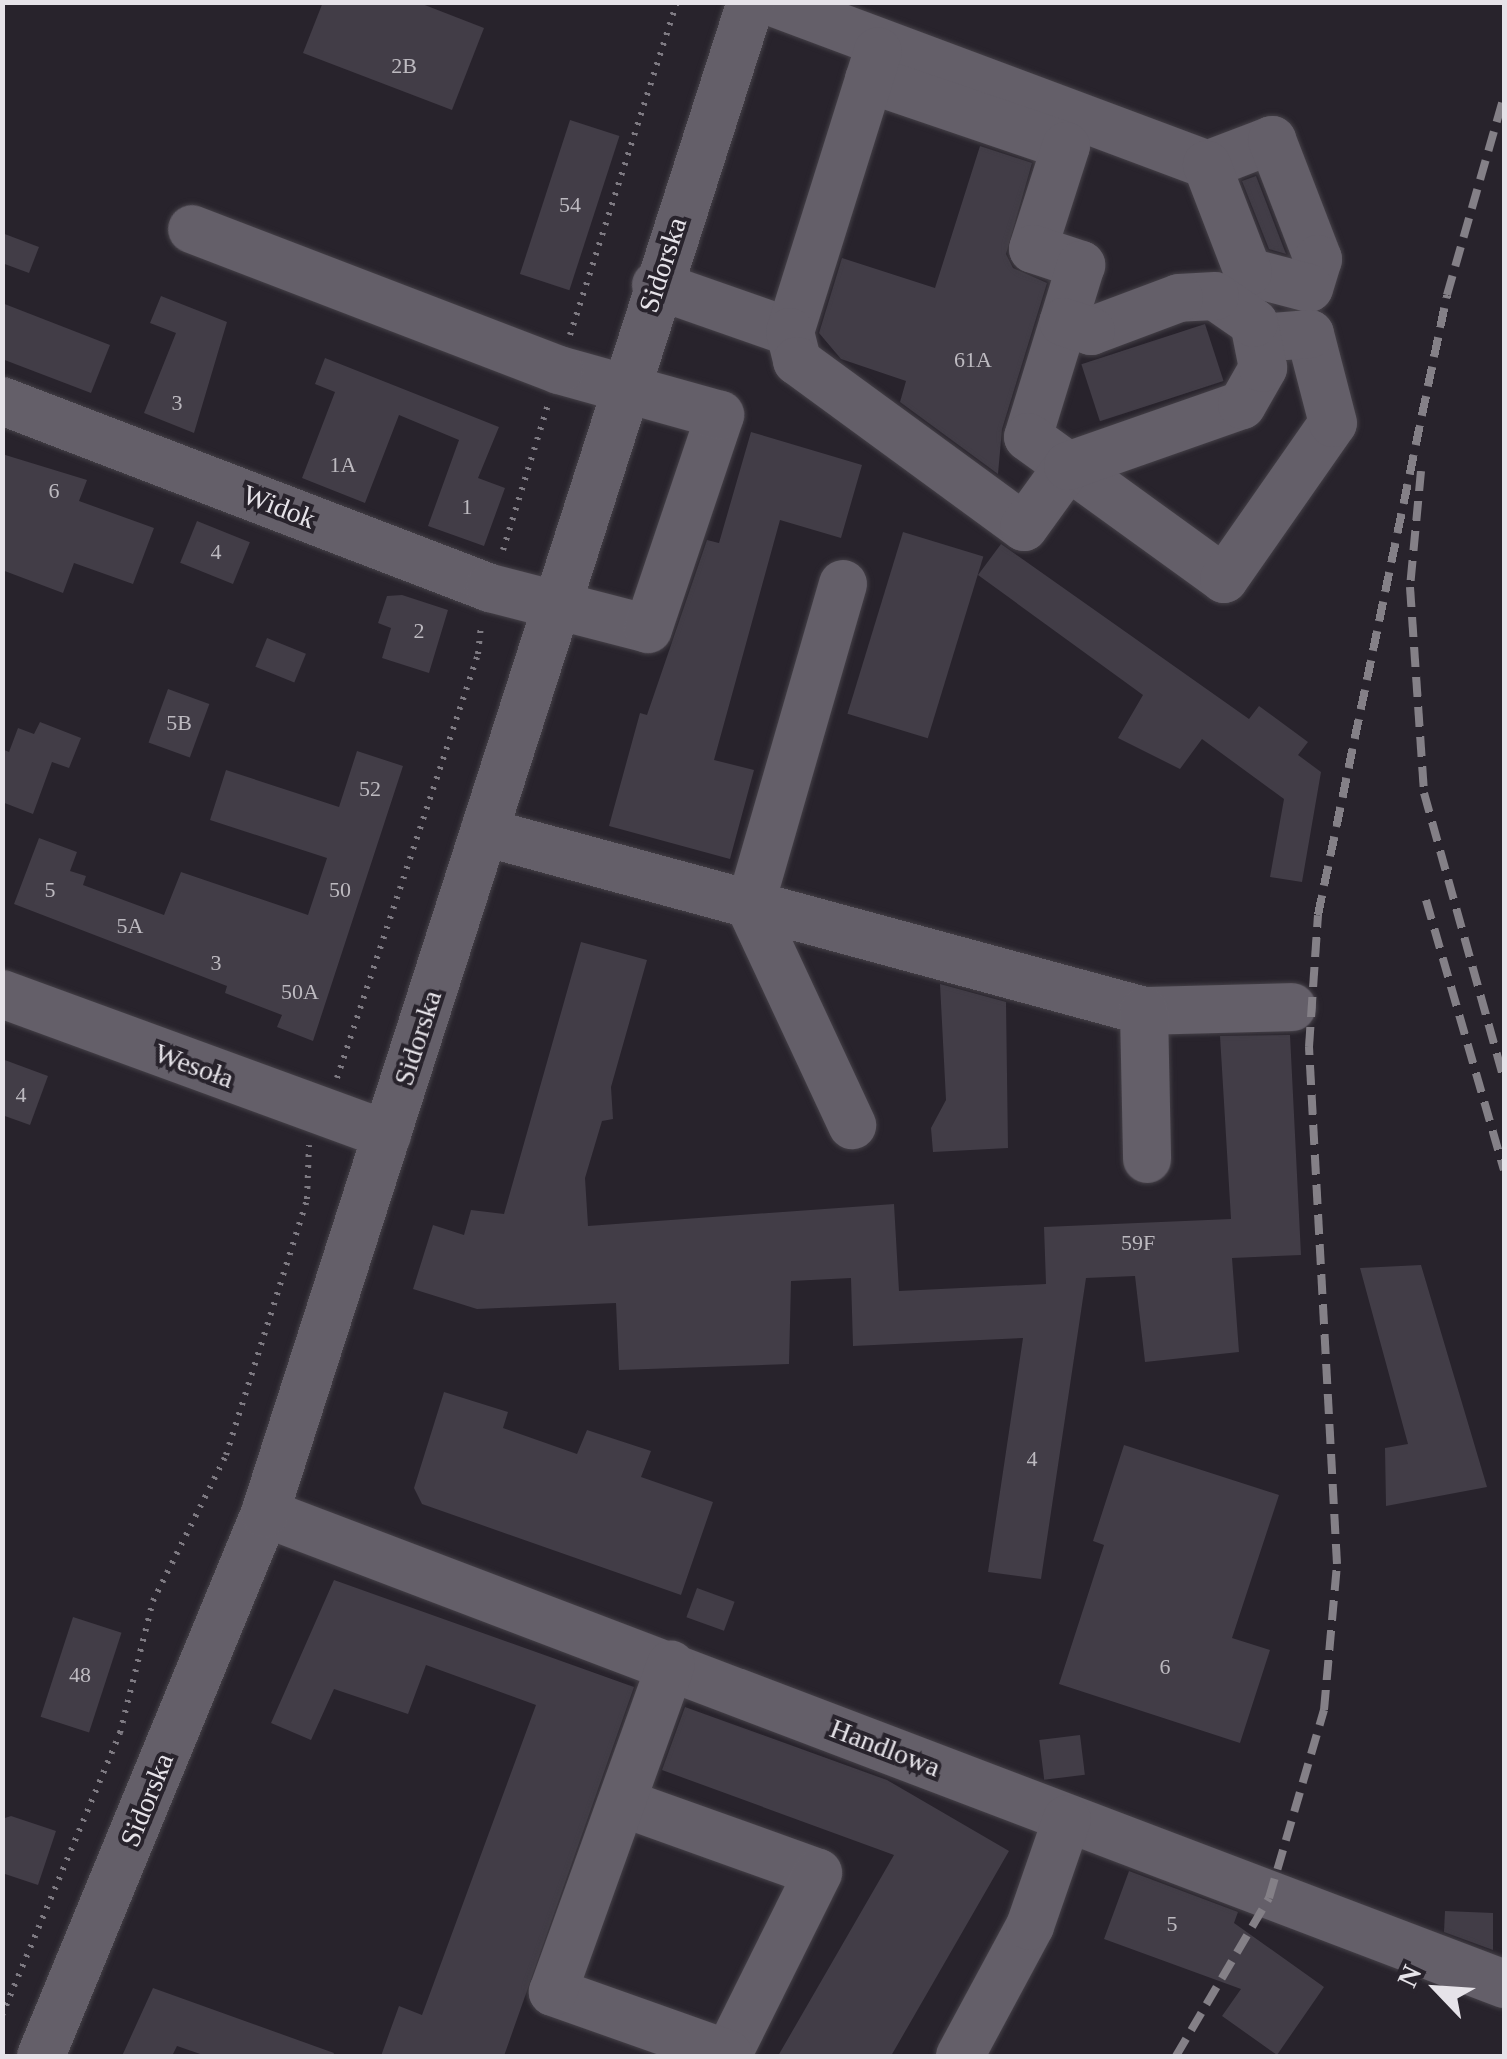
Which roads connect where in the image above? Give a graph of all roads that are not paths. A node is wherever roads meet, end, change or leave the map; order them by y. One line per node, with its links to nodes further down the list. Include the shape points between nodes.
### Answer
1 (751, 2): 6 (street, Sidorska)
2 (772, 2): 3 (street)
3 (874, 62): 4 (street); 7 (street, via 1066,146 1033,249 1080,265); 8 (street)
4 (1207, 165)
5 (192, 229): 10 (street, via 558,370)
6 (656, 285): 8 (street); 10 (street, Sidorska)
7 (1063, 322): 9 (street, via 1091,331 1198,294 1244,311); 12 (street, via 1028,437)
8 (790, 332): 12 (street, via 797,361 1024,527)
9 (1262, 338): 12 (street, via 1259,382 1242,405); 12 (street, via 1310,334 1332,423 1224,578)
10 (622, 388): 14 (street, Sidorska); 14 (street, Widok, via 720,414 648,629)
11 (2, 401): 14 (street, Widok)
12 (1068, 466)
13 (843, 584): 16 (street)
14 (556, 610): 15 (street, Sidorska)
15 (484, 832): 16 (street); 21 (street, Sidorska)
16 (750, 906): 19 (street); 20 (street)
17 (2, 994): 21 (street, Wesoła)
18 (1292, 1007): 19 (street)
19 (1144, 1011): 22 (street)
20 (852, 1125)
21 (387, 1135): 23 (street, Sidorska)
22 (1146, 1160)
23 (265, 1513): 24 (street, Handlowa); 28 (street, Sidorska)
24 (671, 1665): 25 (street); 26 (street, Handlowa)
25 (623, 1802): 25 (street, via 553,1992 728,2054 818,1874)
26 (1066, 1819): 27 (street, Handlowa); 29 (street, via 1030,1926)
27 (1504, 1984)
28 (41, 2056)
29 (960, 2056)

